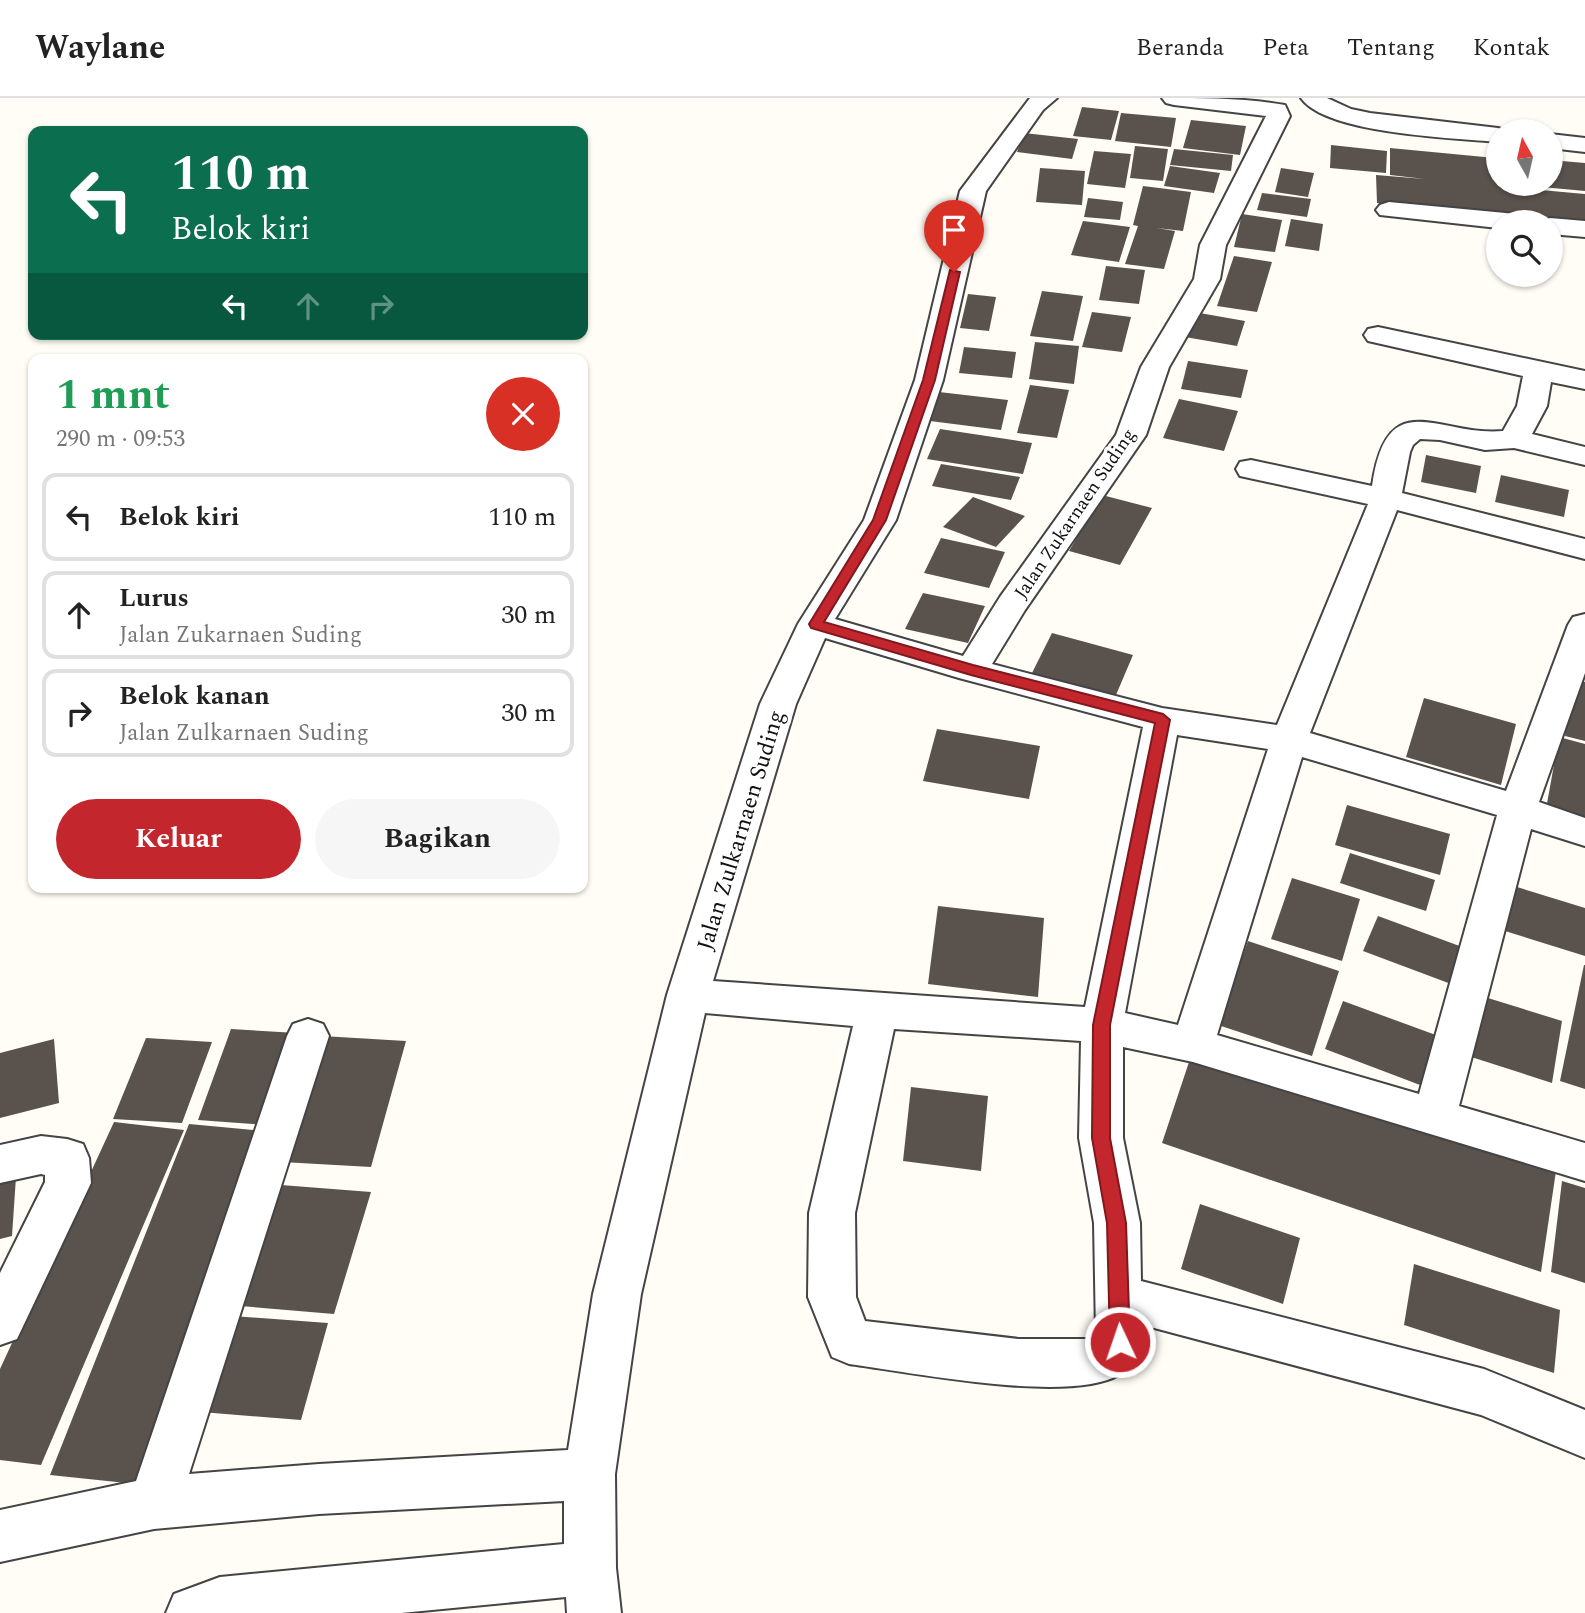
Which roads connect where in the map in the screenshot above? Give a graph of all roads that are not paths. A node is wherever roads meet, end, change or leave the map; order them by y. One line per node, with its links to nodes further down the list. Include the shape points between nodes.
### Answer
1 (1045, 98): 19 (street, Jalan Zulkarnaen Suding, via 1035,105 973,191 929,380 880,520)
2 (1174, 98): 21 (street, Jalan Zukarnaen Suding, via 1270,108 1278,116 1213,245 1207,279 1155,367 1131,435)
3 (1313, 98): 4 (street, via 1332,112 1356,119)
4 (1486, 134)
5 (1563, 142): 6 (street)
6 (1585, 145)
7 (1389, 210): 8 (street)
8 (1486, 219)
9 (1563, 227): 10 (street)
10 (1585, 229)
11 (1378, 335): 12 (street)
12 (1538, 371): 13 (street); 14 (street, via 1532,406)
13 (1585, 380)
14 (1514, 439): 15 (street); 17 (street, via 1484,441 1423,430 1408,434 1396,449)
15 (1585, 456)
16 (1251, 469): 17 (street)
17 (1386, 498): 18 (street); 23 (street)
18 (1585, 549)
19 (816, 624): 21 (street); 26 (street, Jalan Zulkarnaen Suding, via 778,704)
20 (1585, 625): 24 (street)
21 (971, 670): 22 (street)
22 (1163, 720): 23 (street); 28 (street)
23 (1289, 740): 24 (street); 30 (street)
24 (1518, 808): 25 (street); 31 (street)
25 (1585, 832)
26 (688, 995): 27 (street); 37 (street, Jalan Zulkarnaen Suding, via 617,1294)
27 (877, 1011): 28 (street); 34 (street, via 832,1213 832,1297 849,1341 1073,1366 1101,1360 1120,1342)
28 (1102, 1025): 30 (street); 34 (street, via 1101,1138 1117,1223)
29 (308, 1036): 38 (street)
30 (1193, 1045): 31 (street)
31 (1434, 1118): 32 (street)
32 (1585, 1162)
33 (0, 1164): 35 (street, via 41,1154 67,1158 68,1182)
34 (1118, 1297): 36 (street, via 1484,1392)
35 (1, 1319)
36 (1585, 1434)
37 (590, 1474): 38 (street); 40 (street, Jalan Zulkarnaen Suding)
38 (154, 1503): 39 (street)
39 (0, 1536)
40 (592, 1591): 41 (street)
41 (211, 1610)

